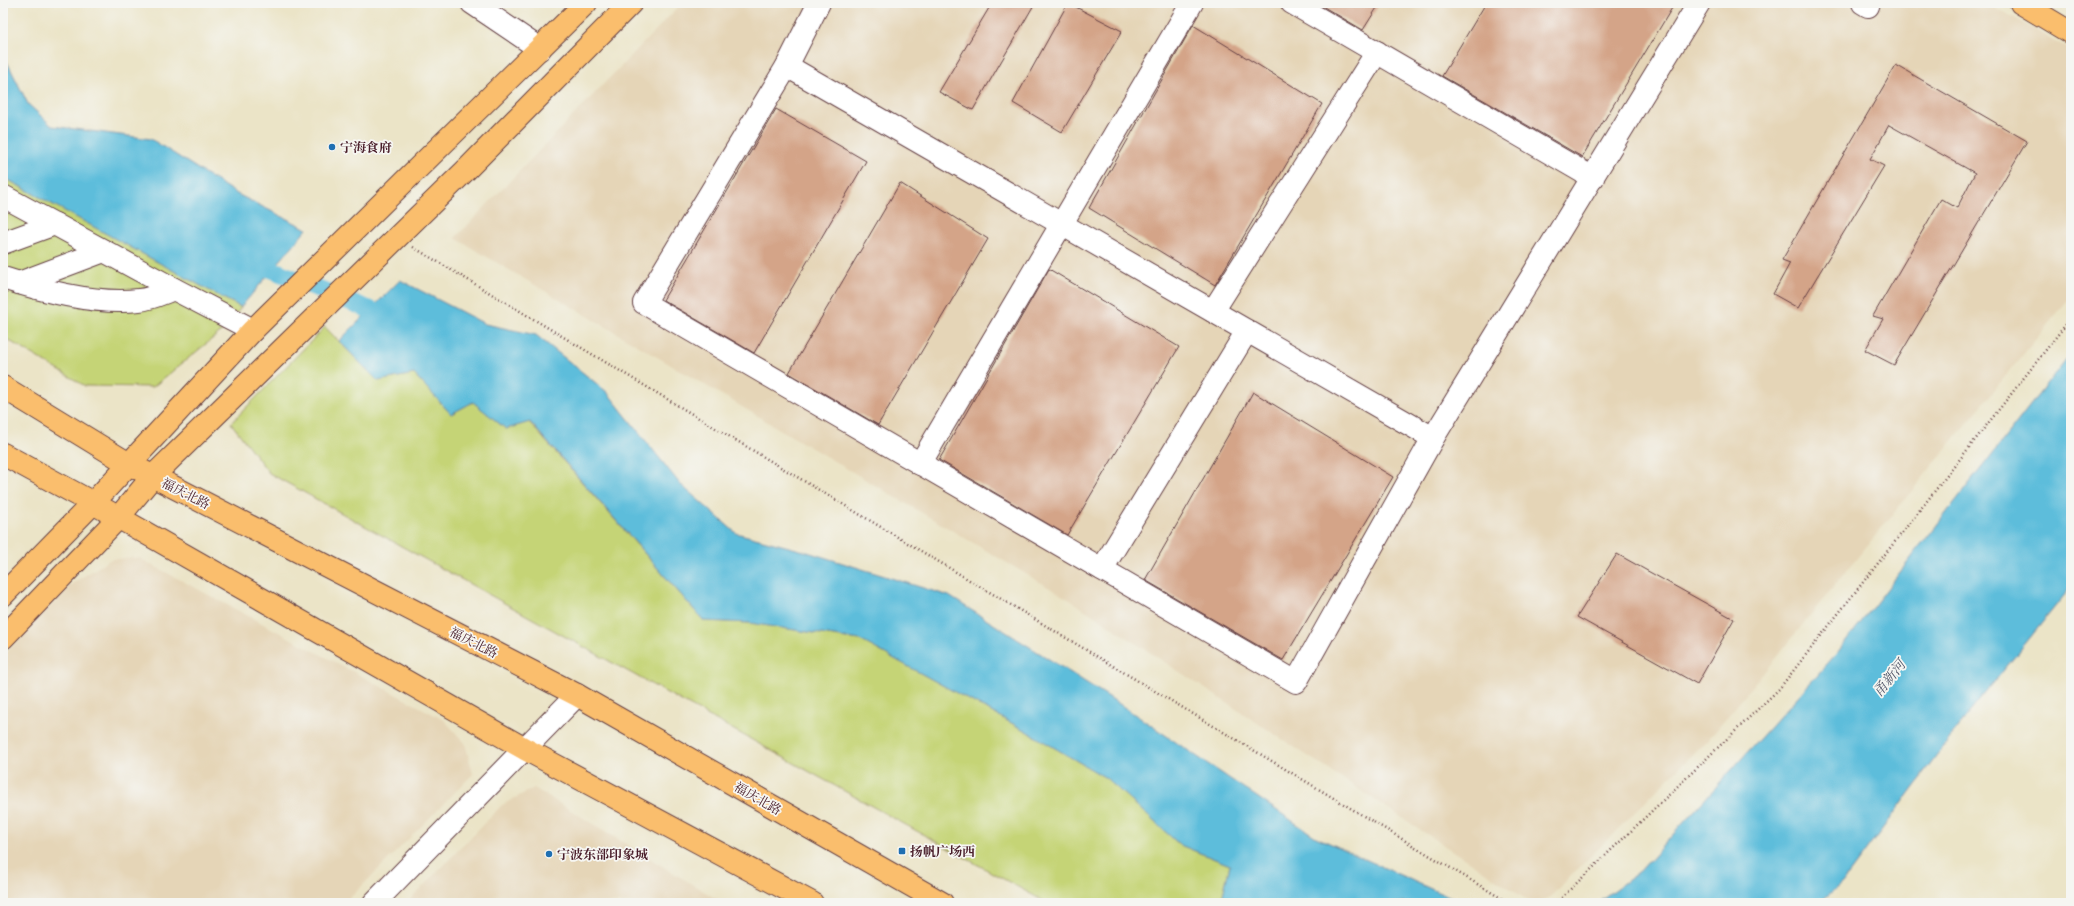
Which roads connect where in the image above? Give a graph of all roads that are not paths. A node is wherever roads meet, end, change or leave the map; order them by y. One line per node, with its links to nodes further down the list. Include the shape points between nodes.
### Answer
1 (472, 3): 12 (street)
2 (586, 3): 12 (main road)
3 (631, 3): 31 (main road, via 468,168)
4 (819, 3): 14 (street)
5 (1192, 3): 18 (street)
6 (1292, 3): 13 (street)
7 (1700, 3): 15 (street)
8 (1863, 3): 9 (street, via 1868,6)
9 (1869, 3)
10 (2021, 3): 11 (main road)
11 (2071, 34)
12 (540, 49): 24 (main road)
13 (1377, 52): 15 (street); 23 (street)
14 (787, 66): 18 (street); 30 (street, via 644,303)
15 (1593, 178): 27 (street)
16 (6, 200): 17 (street)
17 (56, 224): 19 (street); 20 (street)
18 (1062, 224): 23 (street); 30 (street)
19 (3, 243)
20 (104, 251): 21 (street); 22 (street)
21 (11, 281): 22 (street, via 99,300 140,300)
22 (174, 289): 24 (street)
23 (1213, 312): 25 (street)
24 (253, 330): 29 (main road)
25 (1247, 331): 27 (street); 34 (street)
26 (3, 387): 29 (main road, 福庆北路)
27 (1433, 438): 34 (street, via 1296,682)
28 (3, 454): 32 (main road)
29 (130, 464): 31 (main road, 福庆北路); 32 (main road)
30 (920, 464): 34 (street)
31 (152, 476): 33 (main road); 37 (main road, 福庆北路)
32 (93, 503): 33 (main road); 35 (main road)
33 (118, 518): 36 (main road); 38 (main road)
34 (1102, 569)
35 (3, 595)
36 (3, 638)
37 (577, 695): 38 (street); 41 (main road, 福庆北路)
38 (526, 749): 39 (street); 40 (main road)
39 (374, 903)
40 (812, 903)
41 (942, 903)

